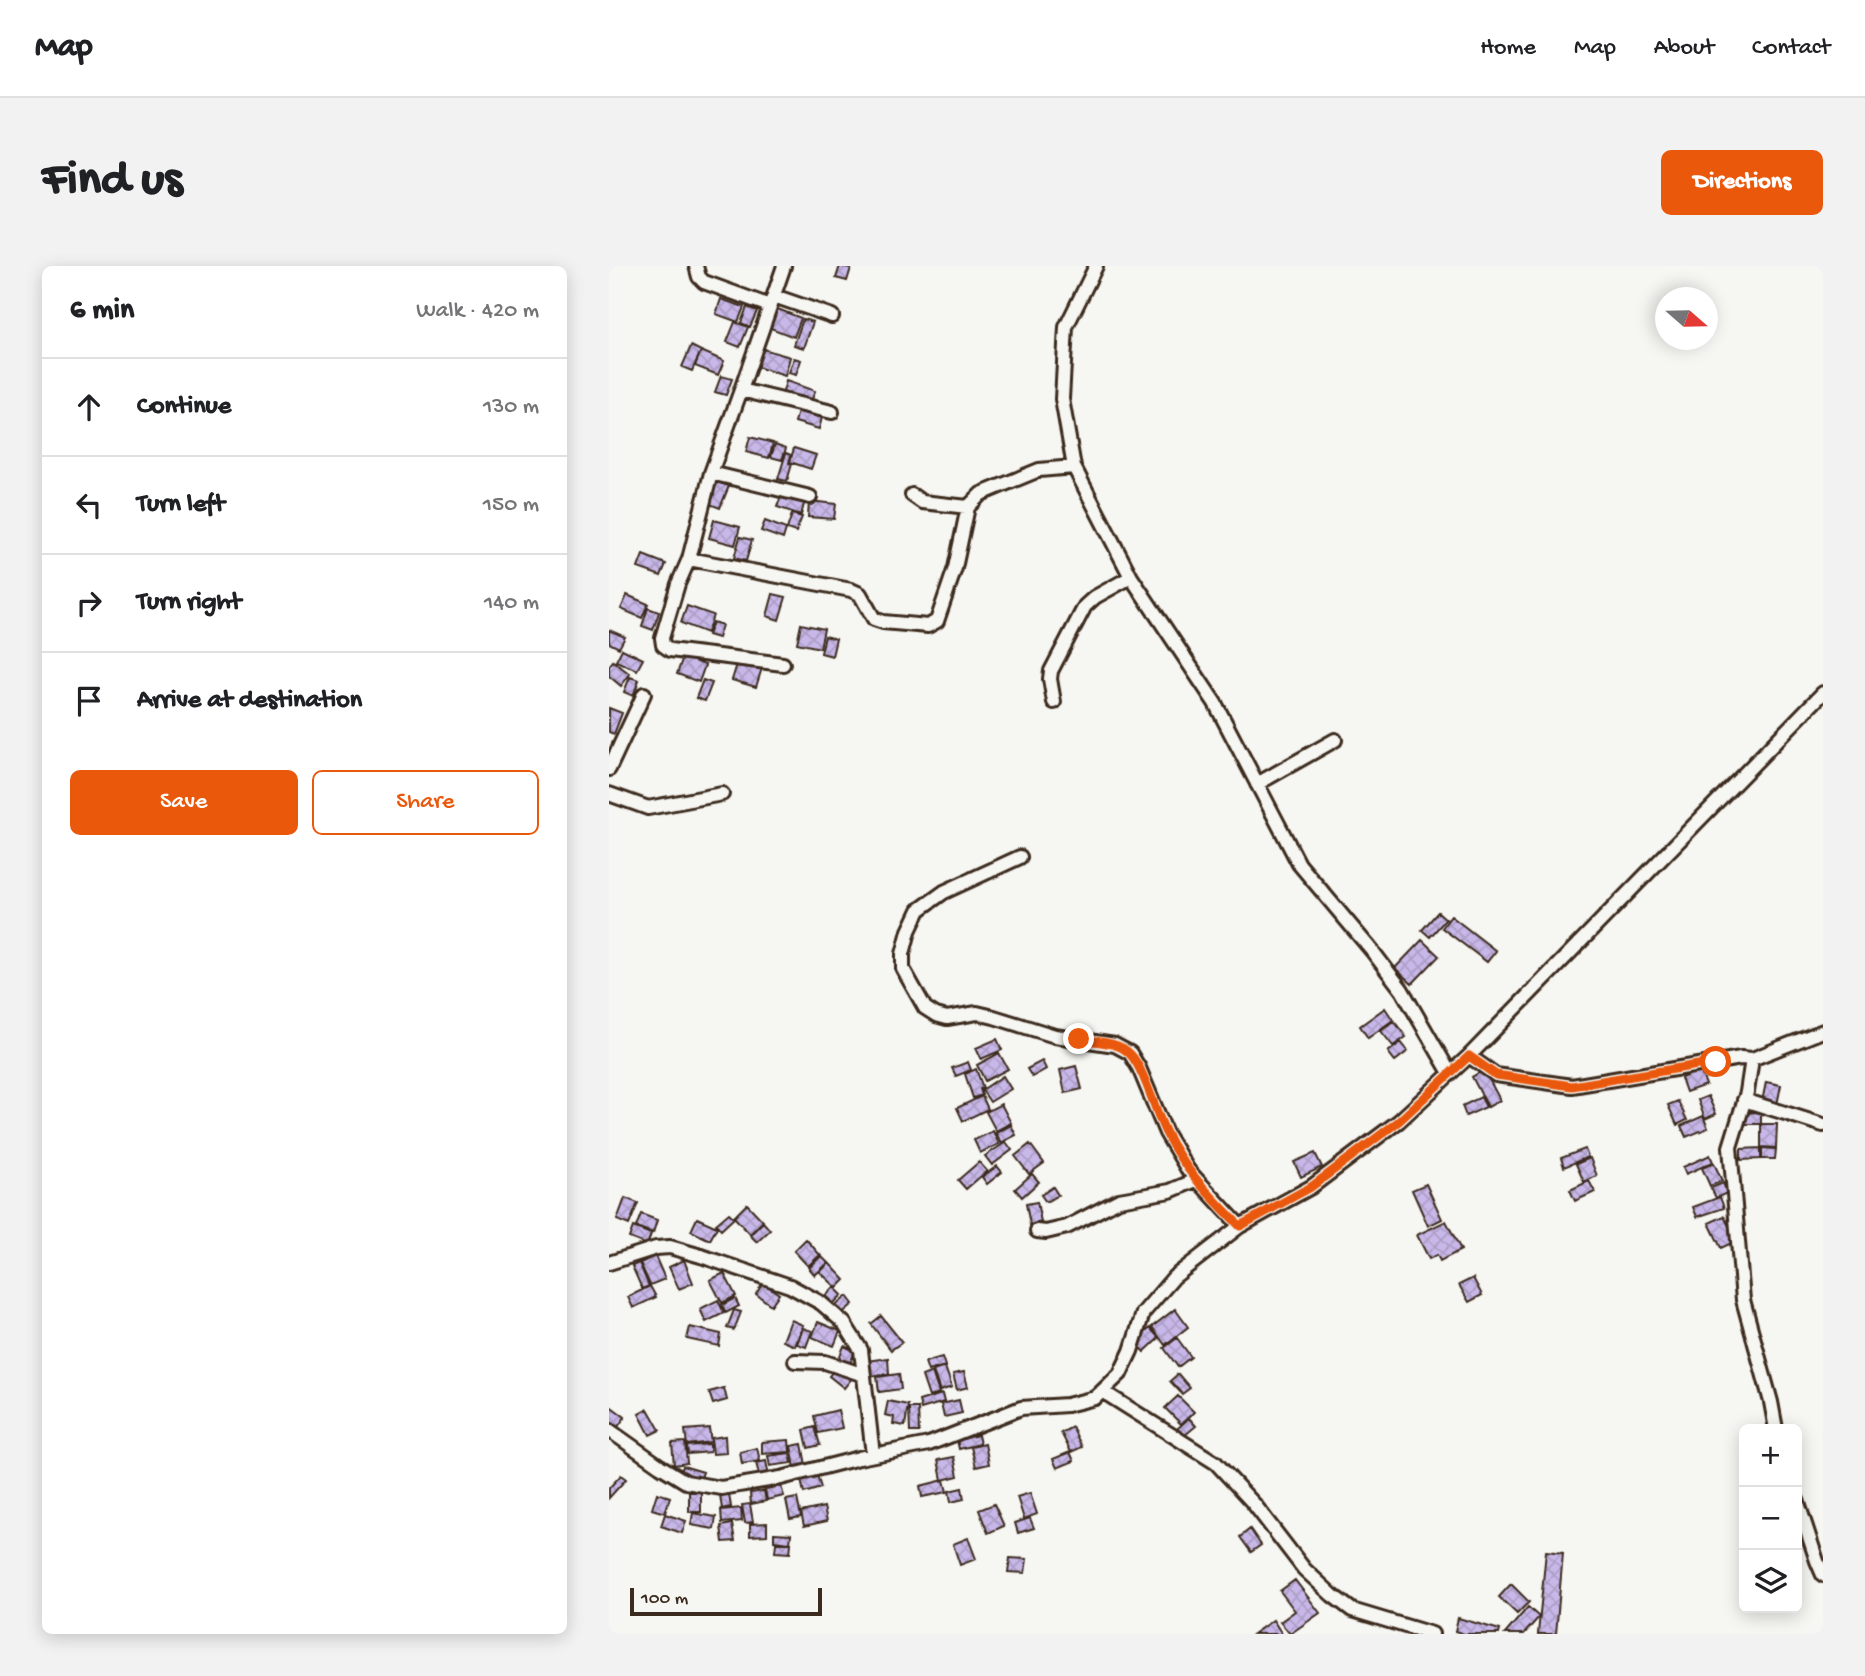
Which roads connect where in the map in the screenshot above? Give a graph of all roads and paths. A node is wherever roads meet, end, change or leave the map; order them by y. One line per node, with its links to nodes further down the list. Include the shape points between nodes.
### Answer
1 (696, 266): 4 (street, via 704,282)
2 (784, 266): 4 (street)
3 (1097, 266): 8 (street, via 1066,327 1062,399)
4 (772, 301): 5 (street); 6 (street)
5 (832, 316)
6 (741, 390): 7 (street); 9 (street)
7 (832, 412)
8 (1074, 467): 12 (street, via 1039,470 981,494); 14 (street)
9 (711, 473): 11 (street); 13 (street)
10 (912, 495): 12 (street, via 922,502)
11 (810, 497)
12 (968, 507): 13 (street, via 955,568 937,621 928,626 874,619 860,594 851,590)
13 (689, 559): 15 (street, via 663,645 670,650)
14 (1131, 577): 18 (street, via 1085,606 1051,671); 21 (street, via 1215,703)
15 (783, 664)
16 (1823, 693): 26 (street)
17 (644, 694): 20 (street)
18 (1054, 702)
19 (1335, 740): 21 (street)
20 (609, 769)
21 (1257, 785): 28 (street, via 1299,864 1402,990)
22 (609, 794): 23 (street, via 649,808)
23 (722, 794)
24 (1020, 857): 31 (street, via 944,892 919,910 903,954 903,969 925,1008 936,1015 947,1018 977,1013 1055,1036 1115,1045 1130,1054 1166,1133)
25 (1823, 1031): 27 (street)
26 (1469, 1056): 27 (street, via 1496,1075 1572,1086); 28 (street)
27 (1752, 1059): 29 (street)
28 (1450, 1073): 32 (street, via 1399,1121 1311,1187)
29 (1744, 1100): 30 (street); 38 (street, via 1730,1147 1742,1300)
30 (1823, 1125)
31 (1196, 1180): 32 (street); 33 (street, via 1170,1191 1119,1200 1067,1227)
32 (1240, 1226): 37 (street, via 1174,1277 1143,1313 1120,1374)
33 (1037, 1231)
34 (609, 1263): 36 (street, via 670,1248 790,1286 844,1323 861,1350)
35 (795, 1361): 36 (street, via 825,1362)
36 (864, 1375): 40 (street)
37 (1102, 1391): 40 (street, via 1095,1398 1067,1405 1021,1408 929,1444); 43 (street, via 1216,1463 1254,1503 1304,1569 1352,1610)
38 (1775, 1424)
39 (609, 1430): 40 (street, via 686,1482 722,1488)
40 (873, 1455)
41 (1802, 1514): 42 (street)
42 (1823, 1575)
43 (1432, 1634)

